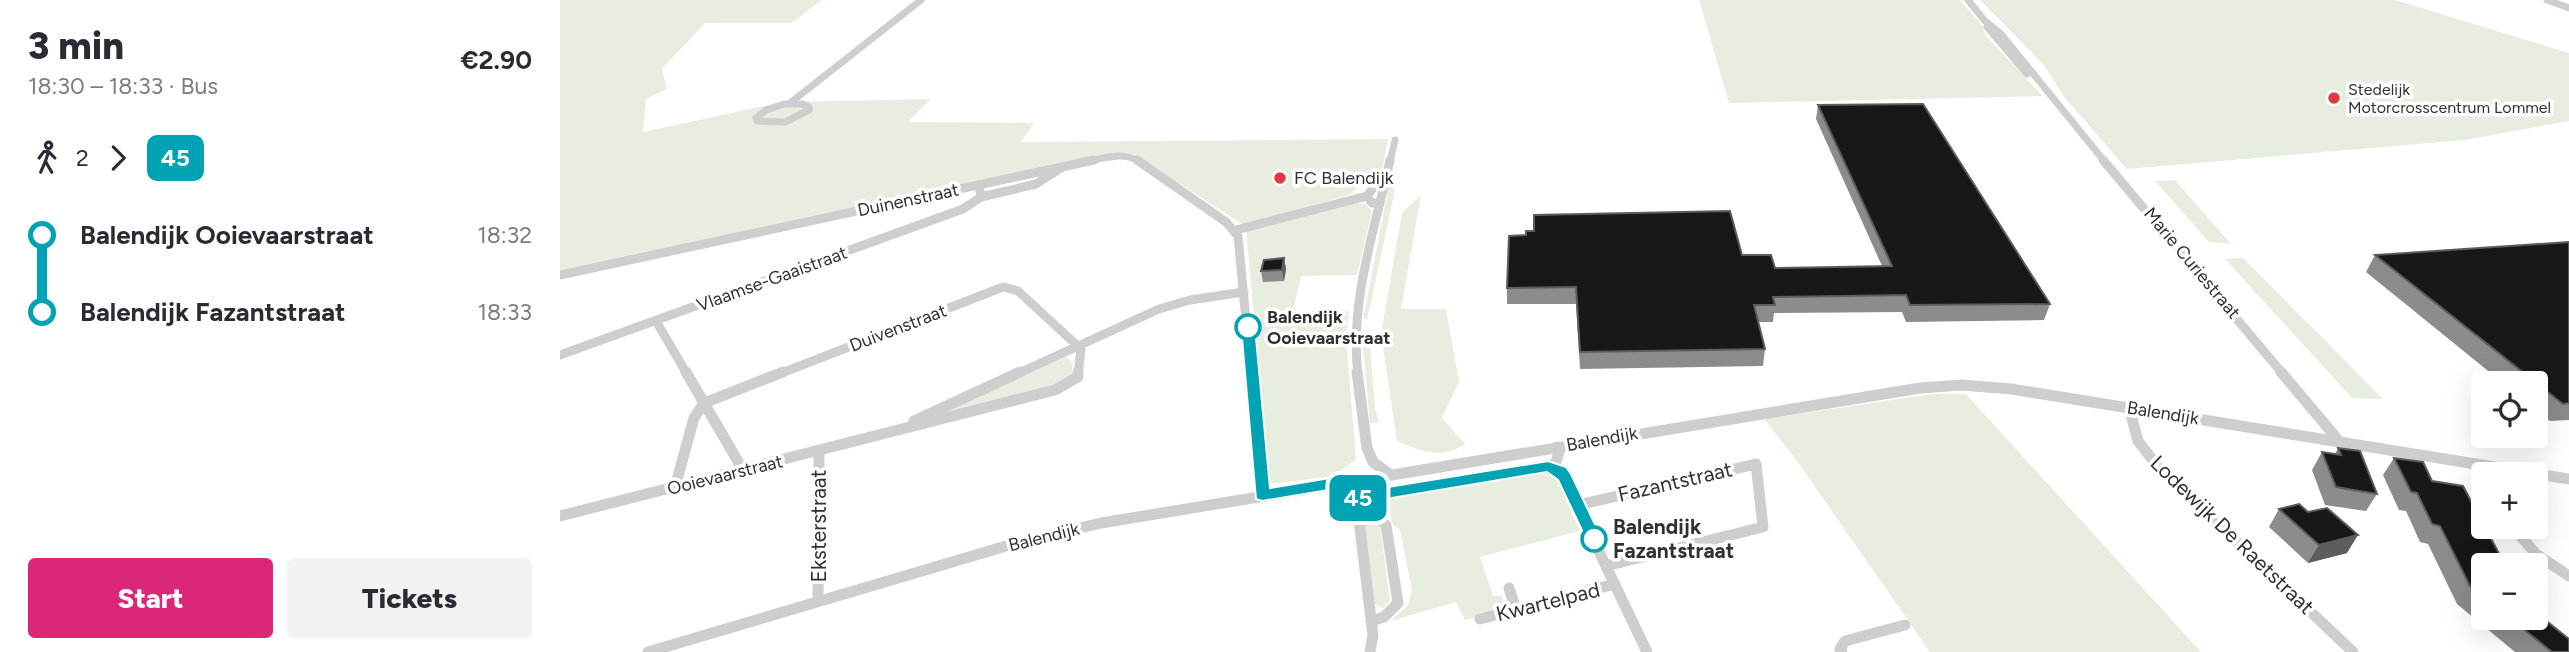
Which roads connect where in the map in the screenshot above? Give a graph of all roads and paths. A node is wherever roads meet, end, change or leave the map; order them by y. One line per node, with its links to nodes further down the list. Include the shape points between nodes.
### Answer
1 (921, 0): 5 (street)
2 (1968, 0): 24 (street, Marie Curiestraat, via 2017,64 2041,86)
3 (2547, 0): 4 (street)
4 (2569, 8)
5 (834, 71): 6 (street); 7 (street)
6 (790, 103): 7 (street); 7 (street, via 766,110 757,121 776,124 793,120 809,110)
7 (802, 104)
8 (1395, 140): 10 (street)
9 (1061, 167): 11 (street, Duinenstraat); 13 (street, Vlaamse-Gaaistraat, via 1052,177 1000,196); 15 (street, Duinenstraat, via 1130,156)
10 (1385, 181): 12 (street); 14 (street)
11 (979, 185): 13 (street); 16 (street, Duinenstraat)
12 (1367, 195): 14 (street, via 1372,203); 15 (street)
13 (981, 197): 18 (street, Vlaamse-Gaaistraat, via 963,209)
14 (1380, 204): 30 (street, via 1358,311 1356,361 1367,448 1373,462)
15 (1236, 230): 17 (street)
16 (560, 275)
17 (1244, 292): 19 (street, Ooievaarstraat, via 1171,304); 35 (street)
18 (656, 321): 20 (street, Vlaamse-Gaaistraat); 21 (street)
19 (1077, 346): 21 (street, Duivenstraat, via 1018,291 1003,287); 23 (street, Ooievaarstraat); 23 (street, Ooievaarstraat, via 1081,349 1080,371 1064,386)
20 (560, 355)
21 (704, 403): 29 (street); 34 (street, via 694,418)
22 (2129, 407): 24 (street, Balendijk); 25 (street, Balendijk, via 2011,389 1941,386); 54 (street, Lodewijk De Raetstraat, via 2138,441 2158,467)
23 (890, 432): 26 (street, Ooievaarstraat)
24 (2340, 442): 27 (street, Balendijk)
25 (1557, 447): 28 (street); 30 (street, Balendijk)
26 (819, 451): 29 (street, Ooievaarstraat); 45 (street, Eksterstraat)
27 (2471, 464)
28 (1554, 468): 36 (street); 37 (street, via 1565,478)
29 (743, 470): 34 (street, Ooievaarstraat)
30 (1389, 474): 33 (street, Balendijk)
31 (2548, 476): 32 (street, Balendijk)
32 (2569, 479)
33 (1354, 480): 35 (street, Balendijk); 36 (street)
34 (675, 487): 39 (street, Ooievaarstraat)
35 (1262, 495): 45 (street, Balendijk, via 1057,532)
36 (1356, 498): 38 (street)
37 (1578, 505): 41 (street); 41 (street, Fazantstraat, via 1756,464 1763,527)
38 (1358, 514): 48 (street); 48 (street, via 1375,513 1386,525 1398,603 1384,617)
39 (560, 516)
40 (2523, 539): 42 (street, via 2536,554)
41 (1606, 566): 43 (street)
42 (2569, 576)
43 (1615, 584): 46 (street, Kwartelpad); 52 (street)
44 (1509, 588): 46 (street)
45 (818, 601): 50 (street, Balendijk)
46 (1516, 610): 47 (street, Kwartelpad)
47 (1480, 619)
48 (1371, 621): 51 (street)
49 (1906, 625): 53 (street, via 1845,641)
50 (648, 652)
51 (1370, 652)
52 (1647, 652)
53 (1842, 652)
54 (2353, 652)

